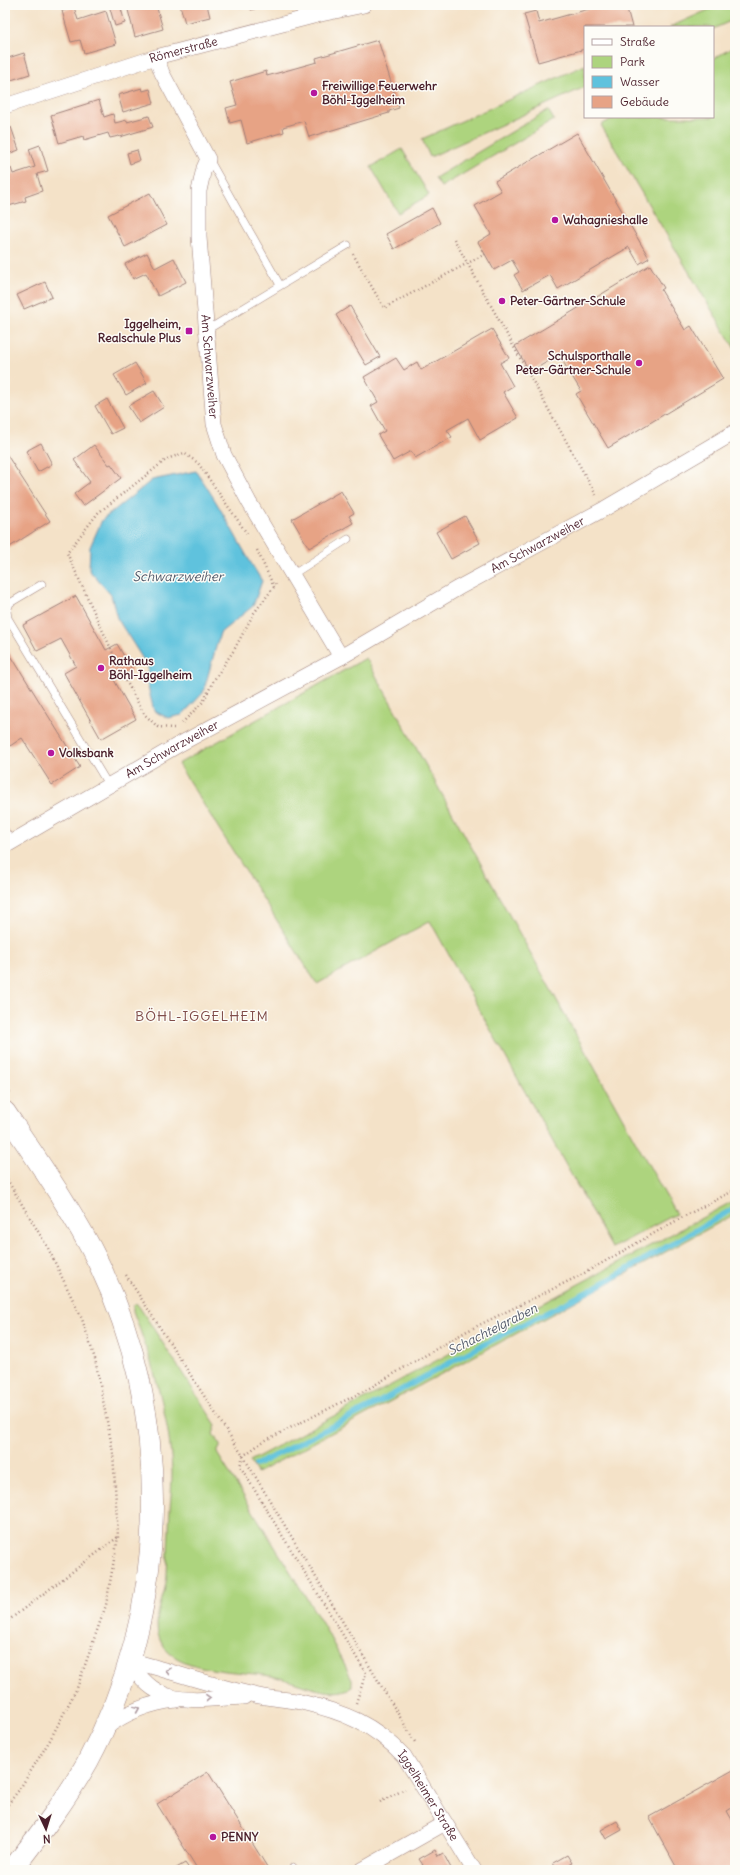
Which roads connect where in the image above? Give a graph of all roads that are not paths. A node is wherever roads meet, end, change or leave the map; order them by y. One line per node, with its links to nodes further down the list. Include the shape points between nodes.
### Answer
1 (364, 5): 2 (street, Römerstraße)
2 (320, 10): 3 (street, Römerstraße)
3 (156, 57): 4 (street, Römerstraße); 5 (street)
4 (5, 106)
5 (208, 159): 7 (lane); 8 (street, Am Schwarzweiher, via 201,177 198,212)
6 (348, 245): 7 (lane)
7 (280, 285): 8 (lane)
8 (207, 330): 11 (street, Am Schwarzweiher, via 211,400 220,443 248,502)
9 (735, 432): 13 (street, Am Schwarzweiher, via 604,509 458,588)
10 (348, 539): 11 (lane)
11 (288, 569): 13 (street, Am Schwarzweiher)
12 (42, 584): 14 (lane, via 10,603 8,618)
13 (341, 658): 14 (street, Am Schwarzweiher)
14 (109, 786): 15 (street, Am Schwarzweiher)
15 (7, 840)
16 (9, 1106): 17 (main road, via 99,1264 123,1322 140,1382 150,1443 154,1506 145,1599)
17 (130, 1660): 18 (street, one-way to 17); 19 (street, via 137,1675 148,1686 163,1695); 20 (main road)
18 (259, 1696): 19 (street, one-way to 18); 21 (street, Iggelheimer Straße, via 300,1702 352,1717 374,1729 404,1756)
19 (179, 1699): 20 (street, one-way to 19, via 120,1716 139,1708 159,1701)
20 (104, 1729): 22 (main road, via 69,1793)
21 (445, 1823): 23 (street); 24 (street, Iggelheimer Straße)
22 (12, 1870)
23 (362, 1870)
24 (474, 1870)

